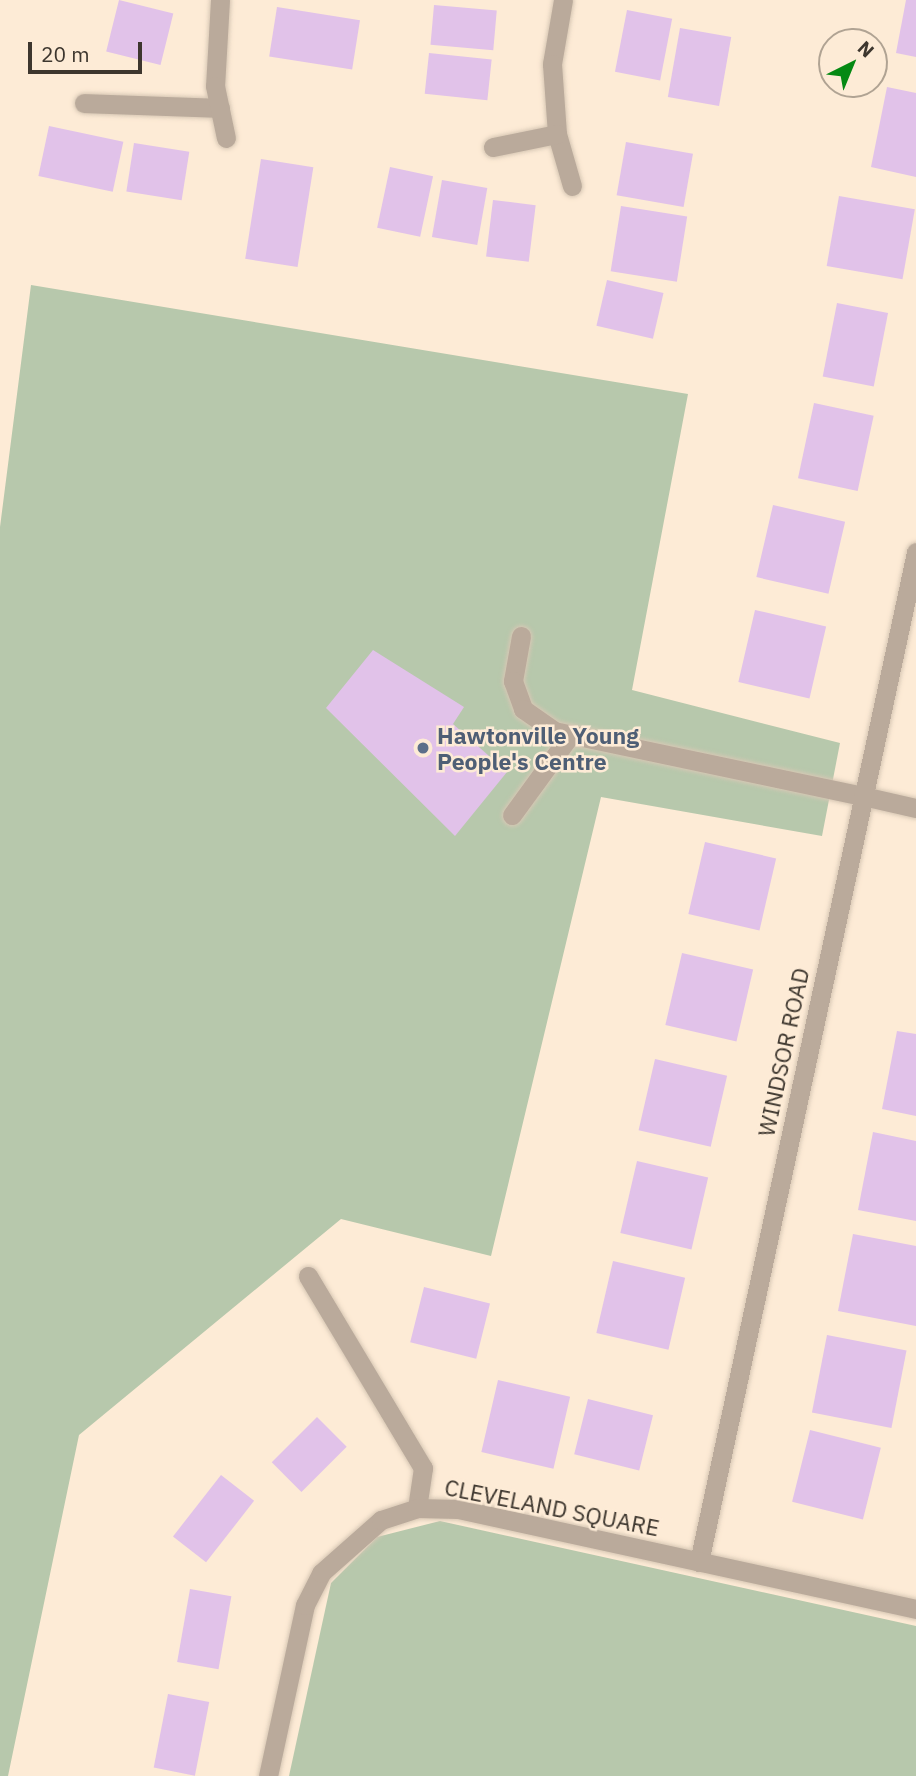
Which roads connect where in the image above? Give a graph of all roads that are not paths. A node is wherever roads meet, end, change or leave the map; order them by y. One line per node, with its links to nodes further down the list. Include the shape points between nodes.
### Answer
1 (219, 0): 4 (street, via 215,86)
2 (563, 0): 5 (street, via 552,64)
3 (84, 103): 4 (street)
4 (220, 108): 6 (street)
5 (557, 134): 7 (street); 8 (street)
6 (226, 138)
7 (493, 148)
8 (572, 186)
9 (916, 552): 10 (street, WINDSOR ROAD)
10 (911, 593): 13 (street, WINDSOR ROAD)
11 (521, 636): 12 (street, via 513,681 523,709 554,731)
12 (571, 734): 13 (street); 15 (street)
13 (863, 796): 14 (street); 18 (street, WINDSOR ROAD)
14 (916, 808)
15 (512, 815)
16 (308, 1276): 17 (street, via 423,1468)
17 (417, 1508): 18 (street, CLEVELAND SQUARE, via 458,1509); 20 (street, CLEVELAND SQUARE, via 381,1520 321,1573 305,1605)
18 (699, 1562): 19 (street, CLEVELAND SQUARE)
19 (916, 1609)
20 (268, 1776)

